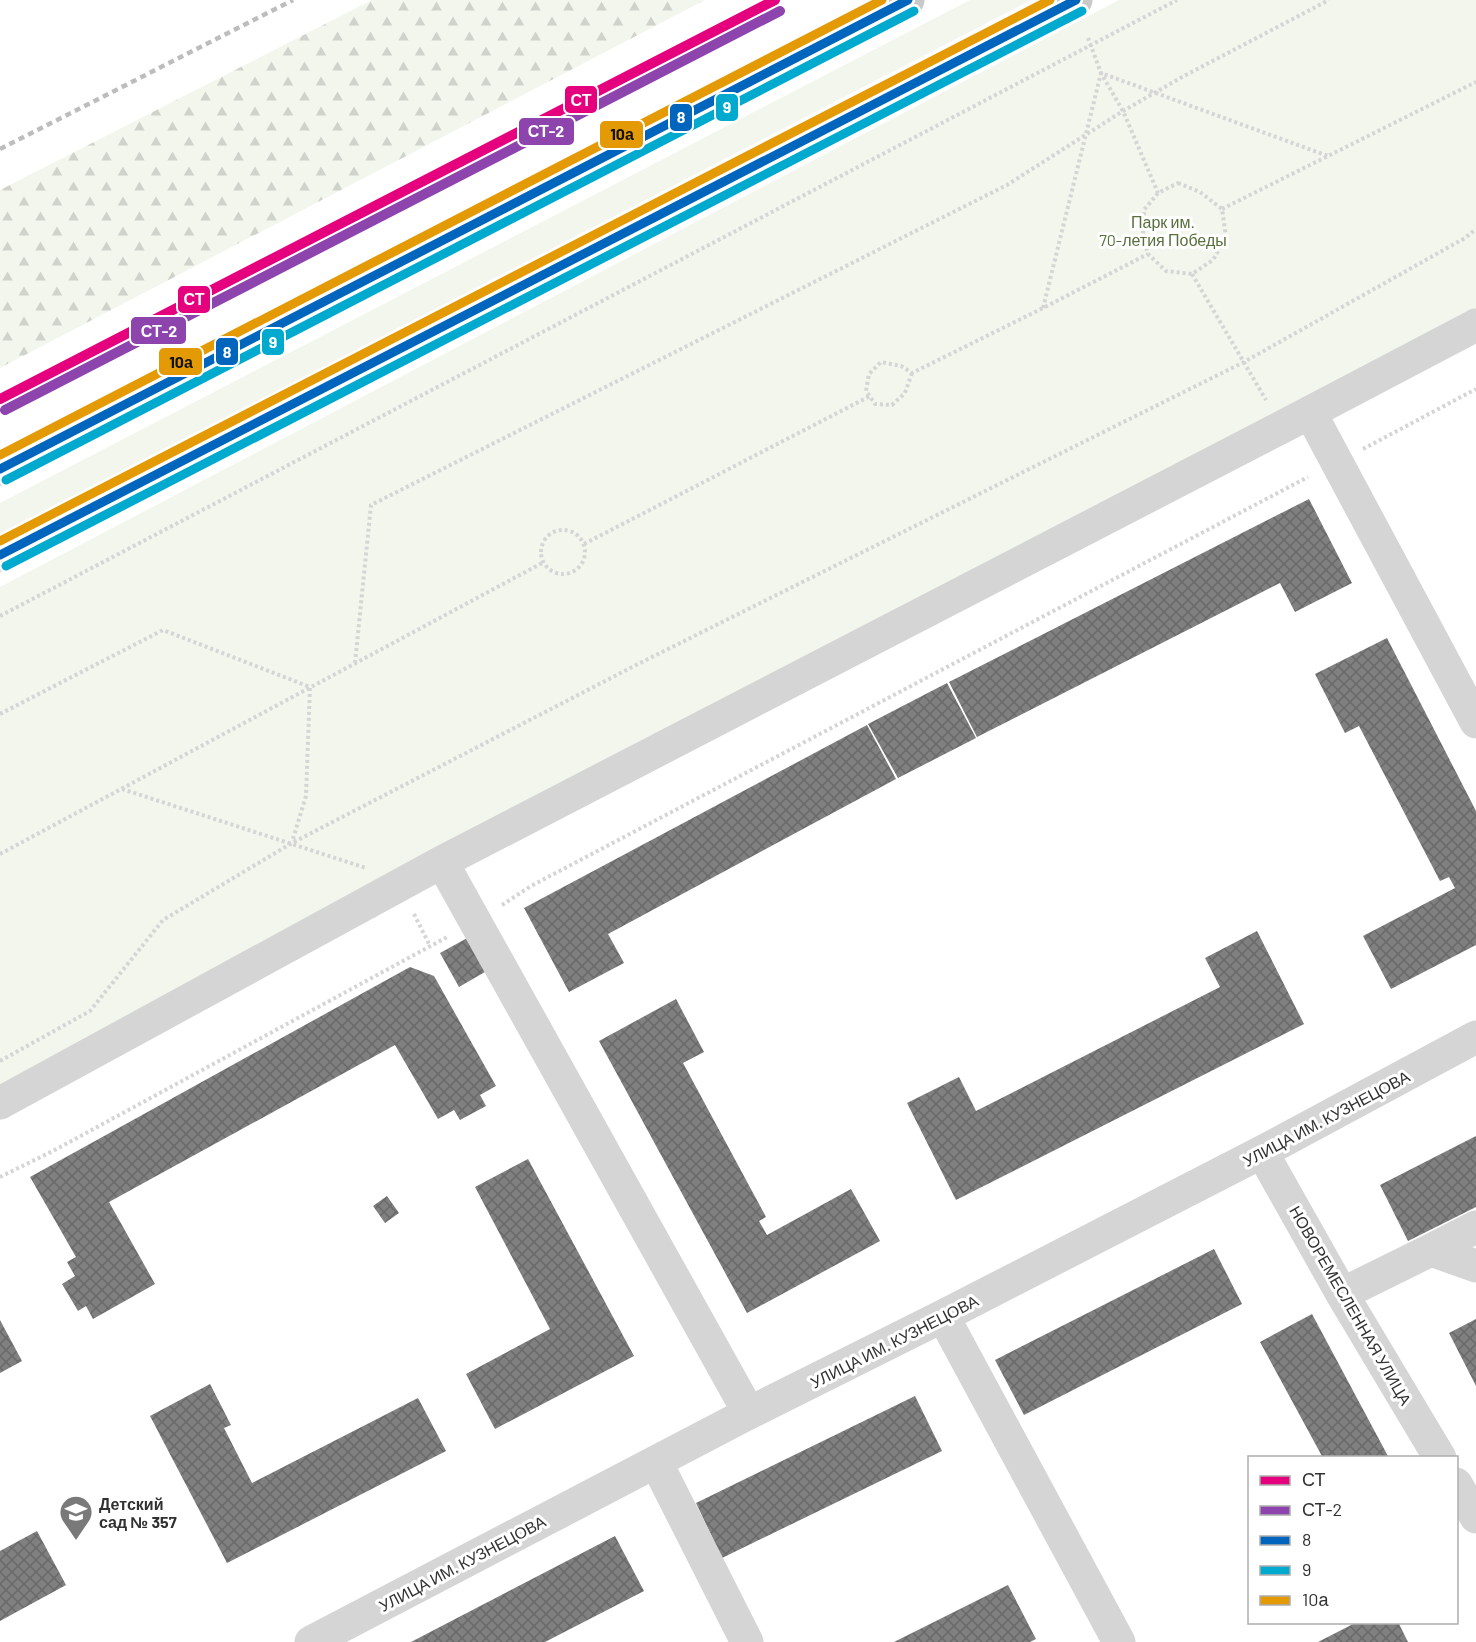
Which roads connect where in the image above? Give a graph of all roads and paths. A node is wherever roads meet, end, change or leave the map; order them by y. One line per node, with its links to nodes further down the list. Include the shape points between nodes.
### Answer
1 (908, 0): 27 (main road)
2 (1076, 0): 29 (main road)
3 (1177, 0): 6 (path)
4 (1329, 0): 9 (path)
5 (1088, 38): 6 (path)
6 (1090, 45): 7 (path); 31 (path)
7 (1101, 73): 9 (path); 10 (path); 11 (path)
8 (1476, 82): 12 (path)
9 (1154, 93): 10 (path); 12 (path)
10 (1123, 111): 11 (path); 13 (path)
11 (1086, 135): 18 (path); 32 (path, via 1007,184 371,505)
12 (1328, 156): 14 (path)
13 (1158, 193): 14 (path, via 1178,183 1200,192); 16 (path, via 1144,210 1143,236)
14 (1222, 209): 17 (path, via 1226,237 1214,260)
15 (1476, 229): 20 (path)
16 (1148, 254): 17 (path, via 1167,271); 18 (path)
17 (1192, 274): 20 (path)
18 (1043, 308): 21 (path)
19 (1476, 324): 25 (street)
20 (1244, 362): 24 (path); 37 (path, via 638,664)
21 (912, 373): 23 (path, via 905,393 892,405 875,404); 23 (path, via 881,362 869,374 866,391)
22 (1476, 389): 26 (path)
23 (870, 396): 28 (path)
24 (1270, 406)
25 (1310, 412): 26 (street); 39 (street)
26 (1336, 463): 35 (street); 41 (path, via 531,886)
27 (0, 470)
28 (584, 544): 30 (path, via 581,565 569,573 554,572); 30 (path, via 575,533 555,532 544,541)
29 (0, 555)
30 (544, 562): 32 (path)
31 (0, 616)
32 (355, 663): 33 (path)
33 (310, 687): 34 (path, via 163,630); 36 (path); 37 (path, via 306,796)
34 (0, 714)
35 (1476, 722)
36 (122, 788): 37 (path); 38 (path)
37 (292, 843): 40 (path); 43 (path, via 163,920 90,1011)
38 (0, 854)
39 (442, 862): 41 (street); 44 (street)
40 (370, 869)
41 (476, 922): 46 (path); 52 (street)
42 (1476, 1037): 45 (street, УЛИЦА ИМ. КУЗНЕЦОВА)
43 (0, 1061)
44 (0, 1103)
45 (1262, 1152): 50 (street, НОВОРЕМЕСЛЕННАЯ УЛИЦА); 51 (street, УЛИЦА ИМ. КУЗНЕЦОВА)
46 (0, 1177)
47 (1476, 1227): 48 (street)
48 (1431, 1250): 49 (street); 50 (street)
49 (1476, 1266)
50 (1342, 1293): 53 (street, НОВОРЕМЕСЛЕННАЯ УЛИЦА)
51 (943, 1317): 52 (street, УЛИЦА ИМ. КУЗНЕЦОВА); 60 (street)
52 (749, 1413): 54 (street, УЛИЦА ИМ. КУЗНЕЦОВА)
53 (1439, 1456)
54 (656, 1462): 57 (street, УЛИЦА ИМ. КУЗНЕЦОВА); 59 (street)
55 (1458, 1488): 56 (street)
56 (1476, 1517)
57 (363, 1630): 58 (street, УЛИЦА ИМ. КУЗНЕЦОВА)
58 (311, 1642)
59 (747, 1642)
60 (1119, 1642)

